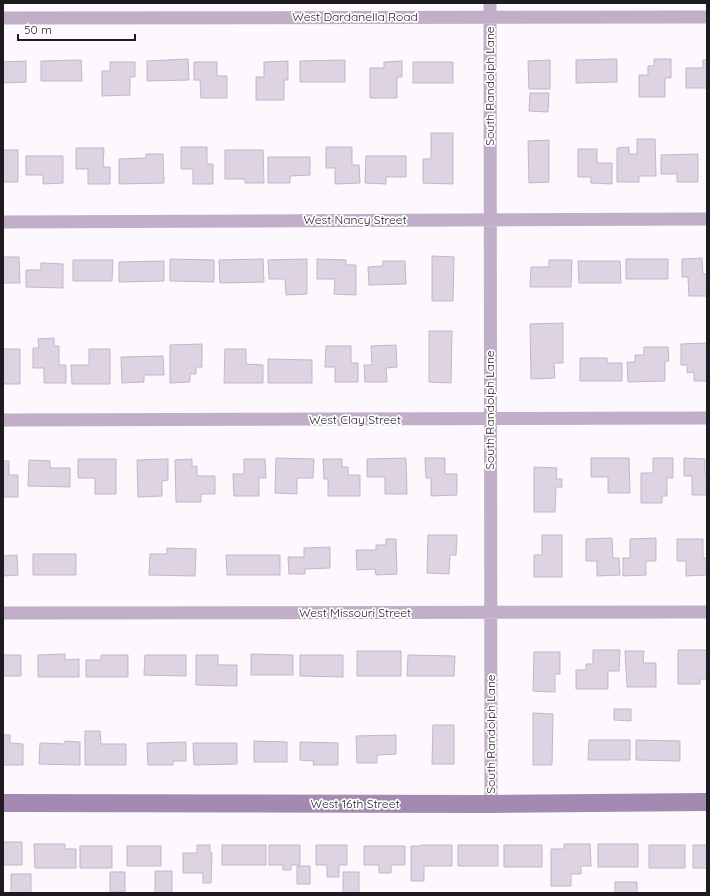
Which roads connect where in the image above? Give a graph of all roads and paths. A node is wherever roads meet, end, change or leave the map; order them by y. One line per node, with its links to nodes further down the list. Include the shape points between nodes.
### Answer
1 (490, 3): 2 (street, South Randolph Lane)
2 (490, 17): 3 (street, West Dardanella Road); 4 (street, West Dardanella Road); 6 (street, South Randolph Lane)
3 (707, 17)
4 (3, 18)
5 (707, 219): 6 (street, West Nancy Street)
6 (490, 220): 7 (street, West Nancy Street); 9 (street, South Randolph Lane)
7 (3, 222)
8 (707, 418): 9 (street, West Clay Street)
9 (490, 419): 10 (street, West Clay Street); 13 (street, South Randolph Lane)
10 (3, 420)
11 (707, 612): 13 (street, West Missouri Street)
12 (3, 613): 13 (street, West Missouri Street)
13 (491, 613): 16 (street, South Randolph Lane)
14 (707, 802): 16 (street, West 16th Street)
15 (3, 803): 16 (street, West 16th Street)
16 (491, 804)

